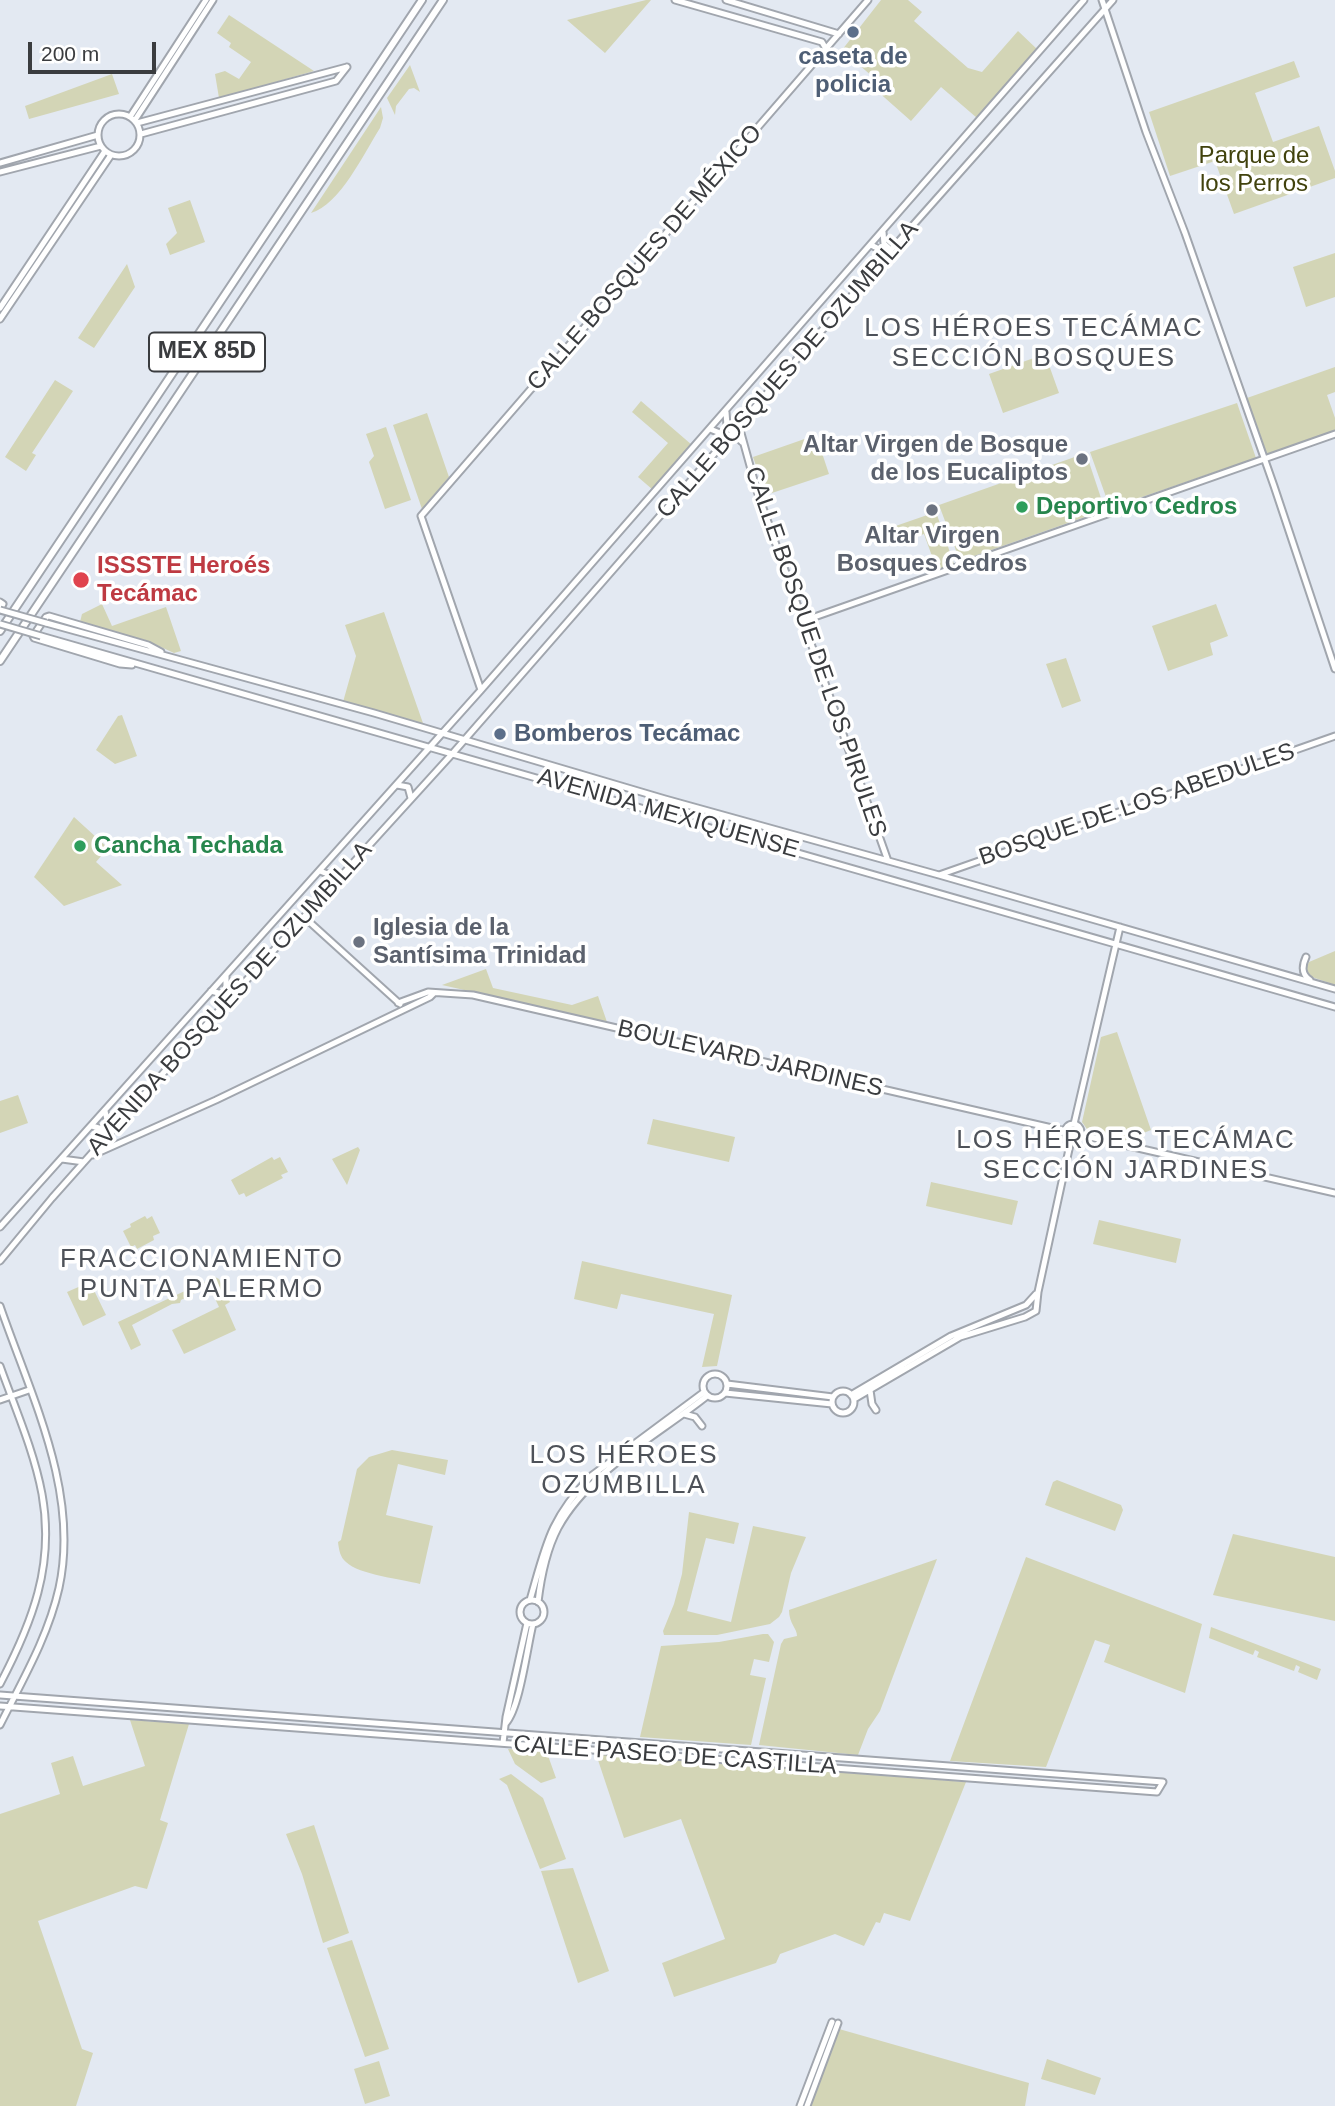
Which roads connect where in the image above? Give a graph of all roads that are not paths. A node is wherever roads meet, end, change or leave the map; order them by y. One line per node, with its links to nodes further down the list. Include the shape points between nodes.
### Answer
1 (206, 0): 14 (street)
2 (214, 0): 14 (street)
3 (422, 0): 39 (highway, MEX 85D)
4 (443, 0): 41 (highway, MEX 85D)
5 (675, 0): 13 (street, via 822,43)
6 (726, 0): 12 (street)
7 (868, 0): 12 (street, CALLE BOSQUES DE MÉXICO)
8 (1084, 0): 21 (street, CALLE BOSQUES DE OZUMBILLA)
9 (1102, 0): 11 (street)
10 (1113, 0): 11 (street, CALLE BOSQUES DE OZUMBILLA)
11 (1105, 8): 23 (street, CALLE BOSQUES DE OZUMBILLA); 34 (street)
12 (839, 34): 13 (street, CALLE BOSQUES DE MÉXICO)
13 (826, 49): 44 (street, CALLE BOSQUES DE MÉXICO, via 421,516)
14 (134, 120): 15 (street); 15 (street, via 347,67 336,81); 16 (street, via 123,114 109,117)
15 (141, 134): 18 (street, via 132,153)
16 (98, 135): 17 (street); 19 (street)
17 (102, 148): 18 (street); 20 (street); 25 (street)
18 (111, 155): 26 (street)
19 (0, 163)
20 (0, 173)
21 (883, 232): 22 (street, CALLE BOSQUES DE OZUMBILLA); 23 (street, via 884,244)
22 (871, 246): 24 (street, via 880,250); 27 (street, CALLE BOSQUES DE OZUMBILLA)
23 (891, 250): 24 (street, CALLE BOSQUES DE OZUMBILLA)
24 (883, 258): 28 (street, CALLE BOSQUES DE OZUMBILLA)
25 (0, 308)
26 (0, 319)
27 (727, 409): 29 (street, CALLE BOSQUES DE OZUMBILLA); 30 (street)
28 (739, 426): 30 (street, CALLE BOSQUES DE OZUMBILLA); 32 (street, CALLE BOSQUE DE LOS PIRULES)
29 (710, 429): 33 (street, via 720,433); 44 (street, CALLE BOSQUES DE OZUMBILLA)
30 (732, 433): 32 (street, CALLE BOSQUE DE LOS PIRULES); 33 (street, CALLE BOSQUES DE OZUMBILLA)
31 (1335, 435): 34 (street)
32 (742, 442): 37 (street, CALLE BOSQUE DE LOS PIRULES)
33 (720, 448): 47 (street, CALLE BOSQUES DE OZUMBILLA)
34 (1263, 459): 37 (street); 43 (street)
35 (0, 602): 36 (street)
36 (0, 610): 40 (street, AVENIDA MEXIQUENSE, bridge)
37 (803, 621): 52 (street, CALLE BOSQUE DE LOS PIRULES)
38 (0, 624): 42 (street, AVENIDA MEXIQUENSE, bridge)
39 (0, 631)
40 (167, 656): 42 (street, via 148,645 49,616 33,636 120,664); 45 (street, AVENIDA MEXIQUENSE)
41 (0, 661)
42 (144, 665): 48 (street, AVENIDA MEXIQUENSE)
43 (1335, 670)
44 (481, 690): 45 (street, CALLE BOSQUES DE OZUMBILLA)
45 (442, 734): 47 (street, AVENIDA MEXIQUENSE); 48 (street, AVENIDA BOSQUES DE OZUMBILLA)
46 (1335, 736): 54 (street, BOSQUE DE LOS ABEDULES)
47 (464, 740): 49 (street, AVENIDA BOSQUES DE OZUMBILLA); 52 (street, AVENIDA MEXIQUENSE)
48 (432, 746): 49 (street, AVENIDA MEXIQUENSE); 50 (street, AVENIDA BOSQUES DE OZUMBILLA)
49 (453, 752): 51 (street, AVENIDA BOSQUES DE OZUMBILLA); 58 (street, AVENIDA MEXIQUENSE)
50 (397, 785): 51 (street, via 408,787); 53 (street, AVENIDA BOSQUES DE OZUMBILLA)
51 (411, 798): 55 (street, AVENIDA BOSQUES DE OZUMBILLA)
52 (888, 862): 54 (street, AVENIDA MEXIQUENSE)
53 (320, 871): 55 (street, via 330,875); 60 (street, AVENIDA BOSQUES DE OZUMBILLA)
54 (939, 875): 57 (street, AVENIDA MEXIQUENSE)
55 (332, 886): 56 (street, AVENIDA BOSQUES DE OZUMBILLA)
56 (304, 917): 64 (street, AVENIDA BOSQUES DE OZUMBILLA); 66 (street)
57 (1120, 928): 58 (street); 61 (street, AVENIDA MEXIQUENSE)
58 (1116, 944): 68 (street, AVENIDA MEXIQUENSE); 71 (street)
59 (1306, 957): 61 (street, via 1306,976)
60 (226, 975): 63 (street, AVENIDA BOSQUES DE OZUMBILLA); 64 (street, via 226,986)
61 (1323, 986): 62 (street, AVENIDA MEXIQUENSE)
62 (1335, 989)
63 (211, 991): 67 (street, via 222,994); 70 (street, AVENIDA BOSQUES DE OZUMBILLA)
64 (238, 991): 67 (street, AVENIDA BOSQUES DE OZUMBILLA)
65 (435, 993): 66 (street); 69 (street); 74 (street, BOULEVARD JARDINES, via 473,996)
66 (398, 1003): 69 (street)
67 (223, 1006): 73 (street, AVENIDA BOSQUES DE OZUMBILLA)
68 (1335, 1007)
69 (405, 1008): 78 (street)
70 (105, 1111): 72 (street, AVENIDA BOSQUES DE OZUMBILLA); 73 (street, via 108,1124)
71 (1074, 1124): 74 (street); 75 (street)
72 (92, 1126): 77 (street, via 102,1129); 79 (street, AVENIDA BOSQUES DE OZUMBILLA)
73 (118, 1126): 77 (street, AVENIDA BOSQUES DE OZUMBILLA)
74 (1065, 1131): 76 (street)
75 (1081, 1135): 76 (street); 81 (street)
76 (1071, 1139): 84 (street)
77 (105, 1140): 78 (street, AVENIDA BOSQUES DE OZUMBILLA)
78 (90, 1156): 80 (street, AVENIDA BOSQUES DE OZUMBILLA)
79 (62, 1159): 80 (street); 82 (street, AVENIDA BOSQUES DE OZUMBILLA)
80 (84, 1163): 83 (street, AVENIDA BOSQUES DE OZUMBILLA)
81 (1335, 1193)
82 (0, 1227)
83 (0, 1261)
84 (1038, 1292): 86 (street, via 1029,1303); 87 (street, via 1036,1311)
85 (0, 1307): 90 (street)
86 (1002, 1315): 87 (street); 95 (street, via 951,1336)
87 (1003, 1323): 91 (street, via 960,1337)
88 (0, 1366): 94 (street)
89 (727, 1384): 92 (street); 93 (street, via 723,1376 713,1374 704,1380); 97 (street)
90 (29, 1390): 94 (street); 106 (street, via 60,1482 65,1524 59,1589 40,1646)
91 (870, 1390): 95 (street); 98 (street)
92 (725, 1392): 93 (street, via 717,1398); 97 (street)
93 (705, 1394): 99 (street); 101 (street, via 582,1486 552,1528)
94 (11, 1396): 96 (street); 104 (street, via 42,1494 45,1545 36,1604)
95 (853, 1397): 97 (street, via 841,1391); 97 (street, via 854,1405 846,1412 835,1409)
96 (0, 1400)
97 (833, 1400)
98 (876, 1410)
99 (684, 1414): 100 (street, via 695,1417); 102 (street, via 602,1474 572,1507 547,1553)
100 (702, 1426)
101 (530, 1600): 102 (street); 103 (street, via 520,1612)
102 (538, 1602): 103 (street, via 544,1615)
103 (530, 1624): 111 (street)
104 (0, 1684)
105 (0, 1695): 106 (street, CALLE PASEO DE CASTILLA)
106 (14, 1696): 108 (street); 110 (street, CALLE PASEO DE CASTILLA)
107 (0, 1706): 108 (street, CALLE PASEO DE CASTILLA)
108 (9, 1707): 109 (street); 114 (street, CALLE PASEO DE CASTILLA)
109 (0, 1724)
110 (491, 1731): 111 (street, CALLE PASEO DE CASTILLA); 114 (street, via 495,1736)
111 (504, 1732): 112 (street, CALLE PASEO DE CASTILLA); 115 (street)
112 (517, 1733): 113 (street, CALLE PASEO DE CASTILLA); 116 (street)
113 (635, 1741): 117 (street); 117 (street, CALLE PASEO DE CASTILLA, via 1163,1782 1157,1792)
114 (490, 1742): 115 (street, CALLE PASEO DE CASTILLA)
115 (503, 1743): 116 (street, CALLE PASEO DE CASTILLA)
116 (514, 1744): 117 (street, CALLE PASEO DE CASTILLA)
117 (633, 1752)
118 (800, 2106): 119 (street, via 835,2023)
119 (807, 2106)

